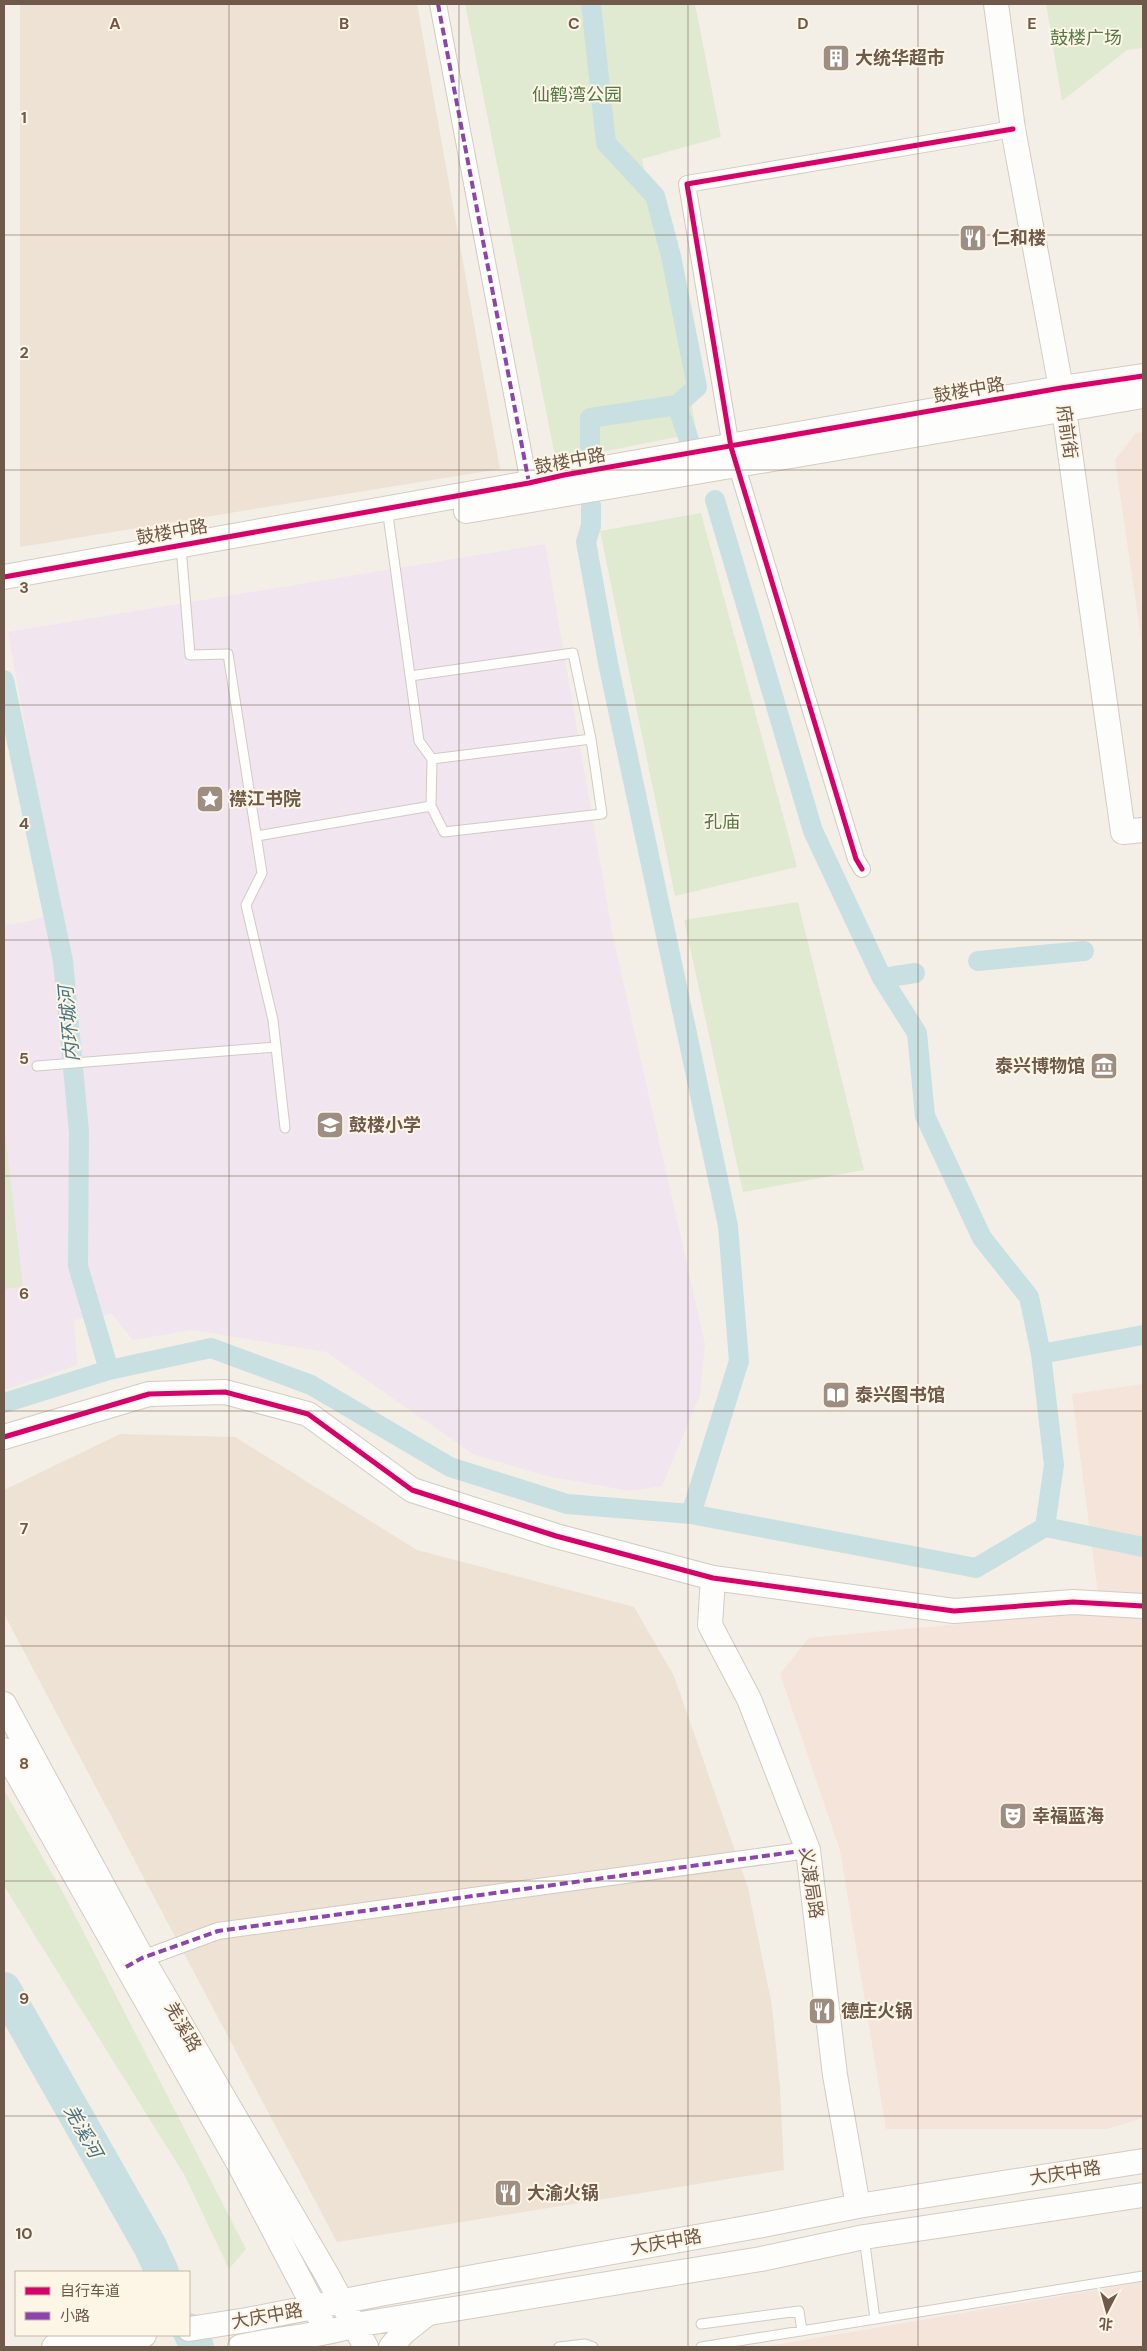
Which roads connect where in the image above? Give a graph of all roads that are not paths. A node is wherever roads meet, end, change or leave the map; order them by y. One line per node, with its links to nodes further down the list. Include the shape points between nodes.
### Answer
1 (438, 4): 8 (street)
2 (996, 4): 3 (street, 府前街)
3 (1013, 129): 6 (street, 府前街); 7 (street, via 687,184)
4 (1143, 376): 6 (street, 鼓楼中路)
5 (1143, 396): 6 (street)
6 (1062, 398): 7 (street, 鼓楼中路); 17 (street, 府前街)
7 (734, 456): 8 (street, 鼓楼中路, via 564,475); 9 (street); 19 (street, via 856,859)
8 (529, 483): 9 (street, 鼓楼中路)
9 (389, 516): 10 (street, 鼓楼中路); 13 (lane)
10 (181, 552): 11 (street, 鼓楼中路); 12 (street); 18 (lane, via 190,655 228,654)
11 (4, 577)
12 (4, 592)
13 (410, 676): 14 (lane, via 573,653); 15 (lane, via 418,741)
14 (591, 739): 15 (lane); 16 (lane, via 602,814 444,832)
15 (432, 759): 16 (lane)
16 (431, 806): 18 (lane)
17 (1133, 831)
18 (257, 836): 20 (lane, via 262,873 246,905 273,1020)
19 (862, 869)
20 (276, 1047): 21 (lane); 22 (lane)
21 (38, 1066)
22 (285, 1128)
23 (4, 1437): 24 (street, via 149,1394 225,1392 308,1414 412,1490 556,1536)
24 (713, 1578): 25 (street, via 954,1611 1073,1602); 28 (street, 义渡局路, via 710,1625 749,1699)
25 (1143, 1606)
26 (4, 1704): 29 (street, 羌溪路)
27 (4, 1750): 29 (street, 羌溪路)
28 (808, 1850): 29 (street, via 218,1930); 33 (street, 义渡局路, via 835,2075)
29 (134, 1962): 30 (street, 羌溪路)
30 (248, 2158): 35 (street, 羌溪路); 37 (street, 羌溪路)
31 (1143, 2160): 33 (street, 大庆中路)
32 (1143, 2195): 34 (street, 大庆中路)
33 (858, 2206): 38 (street, 大庆中路)
34 (864, 2237): 41 (street, 大庆中路, via 761,2259); 42 (lane)
35 (327, 2275): 38 (street, via 346,2286); 39 (street, 羌溪路)
36 (1143, 2276): 42 (lane)
37 (300, 2278): 40 (street, 羌溪路); 43 (street, via 295,2296)
38 (385, 2293): 39 (street, 大庆中路)
39 (342, 2302): 40 (street, 大庆中路); 45 (street, 羌溪路)
40 (316, 2308): 43 (street, 大庆中路); 49 (street, 羌溪路)
41 (428, 2313): 45 (street, 大庆中路); 55 (street)
42 (875, 2318): 47 (lane)
43 (248, 2320): 46 (street, 大庆中路)
44 (701, 2324): 47 (lane, via 799,2312)
45 (355, 2325): 49 (street, 大庆中路); 54 (street, 羌溪路)
46 (190, 2328)
47 (802, 2330): 58 (lane)
48 (136, 2336): 50 (street)
49 (331, 2340): 51 (street, 大庆中路, via 277,2338)
50 (54, 2347)
51 (240, 2347)
52 (273, 2347): 53 (street)
53 (298, 2347)
54 (366, 2347)
55 (391, 2347)
56 (560, 2347): 57 (lane, via 585,2344)
57 (593, 2347)
58 (701, 2347)

